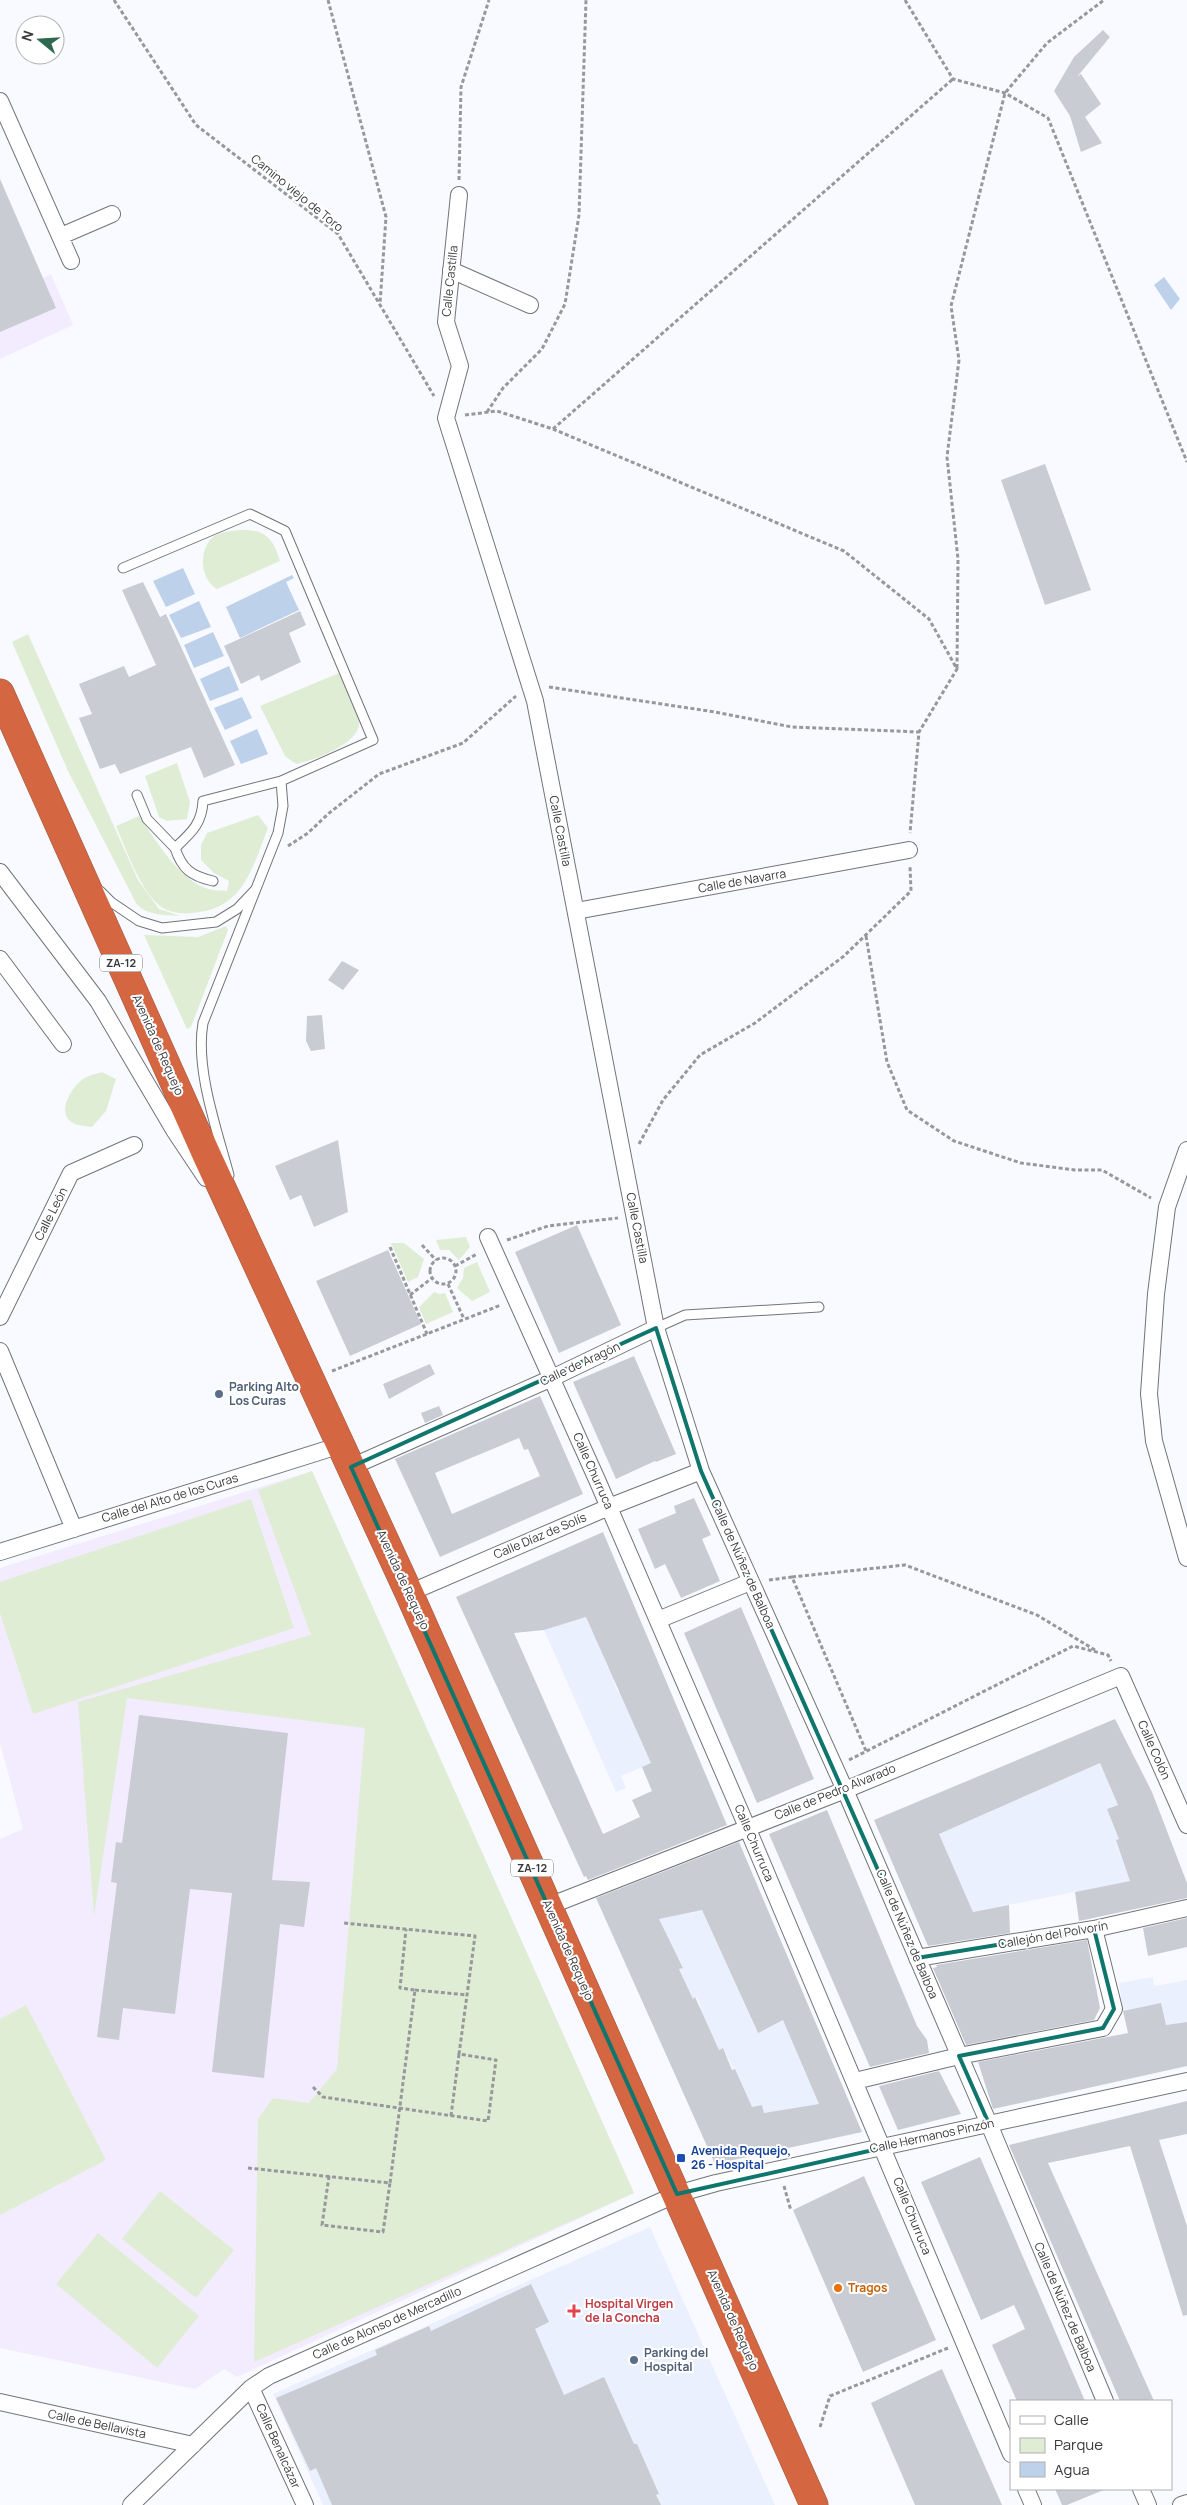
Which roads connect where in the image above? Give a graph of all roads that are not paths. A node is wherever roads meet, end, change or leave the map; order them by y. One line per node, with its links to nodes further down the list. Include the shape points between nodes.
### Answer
1 (0, 101): 4 (street)
2 (459, 195): 6 (street, Calle Castilla)
3 (112, 214): 4 (street)
4 (61, 236): 5 (street)
5 (72, 261)
6 (451, 270): 7 (street); 18 (street, Calle Castilla, via 446,322 460,366 446,418 530,684)
7 (530, 305)
8 (123, 568): 10 (lane, via 250,514 285,531 374,740)
9 (0, 693): 15 (highway, Avenida de Requejo / ZA-12)
10 (281, 781): 12 (lane, via 203,801 193,832); 17 (lane, Avenida de Requejo, via 283,806 272,851)
11 (137, 795): 12 (lane, via 147,819)
12 (175, 848): 16 (lane, via 178,858 190,873)
13 (909, 850): 18 (street, Calle de Navarra)
14 (0, 872): 23 (street, via 98,1001 174,1130)
15 (81, 872): 17 (lane, via 111,902 139,921 162,928 216,922 237,909); 23 (highway, Avenida de Requejo / ZA-12)
16 (213, 881)
17 (258, 886): 23 (lane, Avenida de Requejo, via 204,1023 200,1042)
18 (576, 911): 27 (street, Calle Castilla)
19 (0, 959): 20 (street)
20 (63, 1044)
21 (134, 1145): 26 (street, Calle León, via 71,1173)
22 (1187, 1150): 35 (street, via 1167,1207 1156,1294 1149,1394 1154,1441)
23 (243, 1234): 30 (highway, Avenida de Requejo / ZA-12)
24 (490, 1241): 29 (street, Calle Churruca)
25 (819, 1307): 27 (lane, Calle de Aragón, via 685,1315)
26 (0, 1317)
27 (656, 1328): 29 (street, Calle de Aragón); 31 (street, Calle Castilla)
28 (0, 1351): 33 (street)
29 (552, 1378): 30 (street, Calle de Aragón); 32 (street, Calle Churruca)
30 (346, 1456): 33 (street, Calle del Alto de los Curas); 37 (highway, Avenida de Requejo / ZA-12)
31 (701, 1471): 32 (street, Calle Díaz de Solís); 36 (street, Calle de Núñez de Balboa)
32 (609, 1507): 37 (street, Calle Díaz de Solís); 38 (street, Calle Churruca)
33 (74, 1529): 34 (street, Calle del Alto de los Curas)
34 (0, 1552)
35 (1187, 1558)
36 (750, 1582): 38 (street); 40 (street, Calle de Núñez de Balboa)
37 (409, 1593): 43 (highway, Avenida de Requejo / ZA-12)
38 (658, 1620): 42 (street, Calle Churruca)
39 (1121, 1676): 40 (street, Calle de Pedro Alvarado); 41 (street, Calle Colón)
40 (844, 1790): 42 (street, Calle de Pedro Alvarado); 46 (street, Calle de Núñez de Balboa)
41 (1187, 1825)
42 (747, 1827): 43 (street, Calle de Pedro Alvarado); 48 (street, Calle Churruca)
43 (549, 1906): 52 (highway, Avenida de Requejo / ZA-12)
44 (1187, 1908): 45 (street, Callejón del Polvorín)
45 (1094, 1929): 46 (street, Callejón del Polvorín); 47 (street, via 1114,2009 1103,2028)
46 (917, 1958): 47 (street, Calle de Núñez de Balboa)
47 (959, 2056): 48 (street); 50 (street, Calle de Núñez de Balboa)
48 (855, 2081): 51 (street, Calle Churruca)
49 (1187, 2081): 50 (street, Calle Hermanos Pinzón)
50 (989, 2124): 51 (street, Calle Hermanos Pinzón); 54 (street, Calle de Núñez de Balboa)
51 (883, 2147): 52 (street, Calle Hermanos Pinzón); 57 (street, Calle Churruca)
52 (678, 2194): 53 (street, Calle de Alonso de Mercadillo, via 269,2376); 63 (highway, Avenida de Requejo / ZA-12)
53 (251, 2388): 56 (street, Calle de Alonso de Mercadillo); 62 (street, Calle Benalcázar)
54 (1105, 2400)
55 (0, 2402): 56 (street, Calle de Bellavista)
56 (193, 2445): 61 (street, Calle de Alonso de Mercadillo)
57 (1010, 2452)
58 (1026, 2490): 64 (street)
59 (1141, 2490): 65 (street)
60 (1187, 2503): 66 (street)
61 (132, 2505)
62 (305, 2505)
63 (814, 2505)
64 (1033, 2505)
65 (1148, 2505)
66 (1181, 2505)

